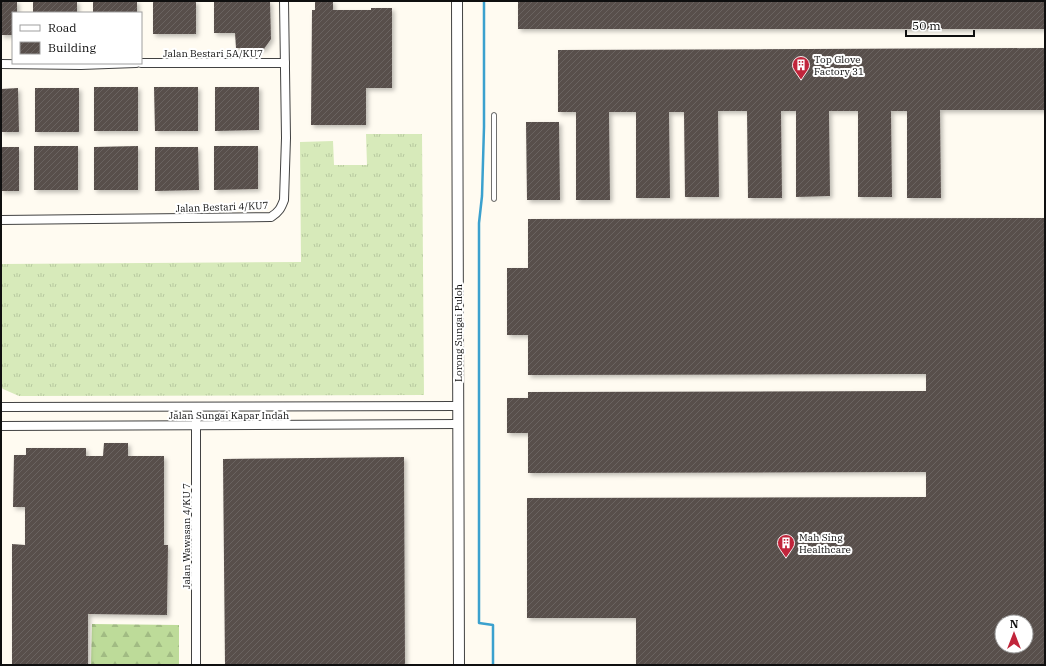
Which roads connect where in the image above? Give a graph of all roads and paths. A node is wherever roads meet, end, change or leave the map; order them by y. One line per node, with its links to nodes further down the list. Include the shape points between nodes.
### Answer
1 (284, 1): 4 (street, Jalan Bestari 4/KU7)
2 (457, 1): 10 (street, Lorong Sungai Puloh)
3 (142, 63): 4 (street, Jalan Bestari 5A/KU7)
4 (285, 63): 9 (street, Jalan Bestari 4/KU7, via 284,200 278,213 271,217)
5 (1, 64): 6 (street)
6 (108, 64)
7 (494, 115): 8 (lane)
8 (494, 199)
9 (1, 220)
10 (458, 406): 12 (street, Jalan Sungai Kapar Indah); 13 (street, Lorong Sungai Puloh)
11 (1, 407): 12 (street, Jalan Sungai Kapar Indah)
12 (196, 407): 14 (street, Jalan Wawasan 4/KU 7)
13 (458, 424): 14 (street, Jalan Sungai Kapar Indah); 17 (street, Lorong Sungai Puloh)
14 (196, 425): 15 (street, Jalan Sungai Kapar Indah); 16 (street, Jalan Wawasan 4/KU 7)
15 (1, 426)
16 (196, 665)
17 (459, 665)

